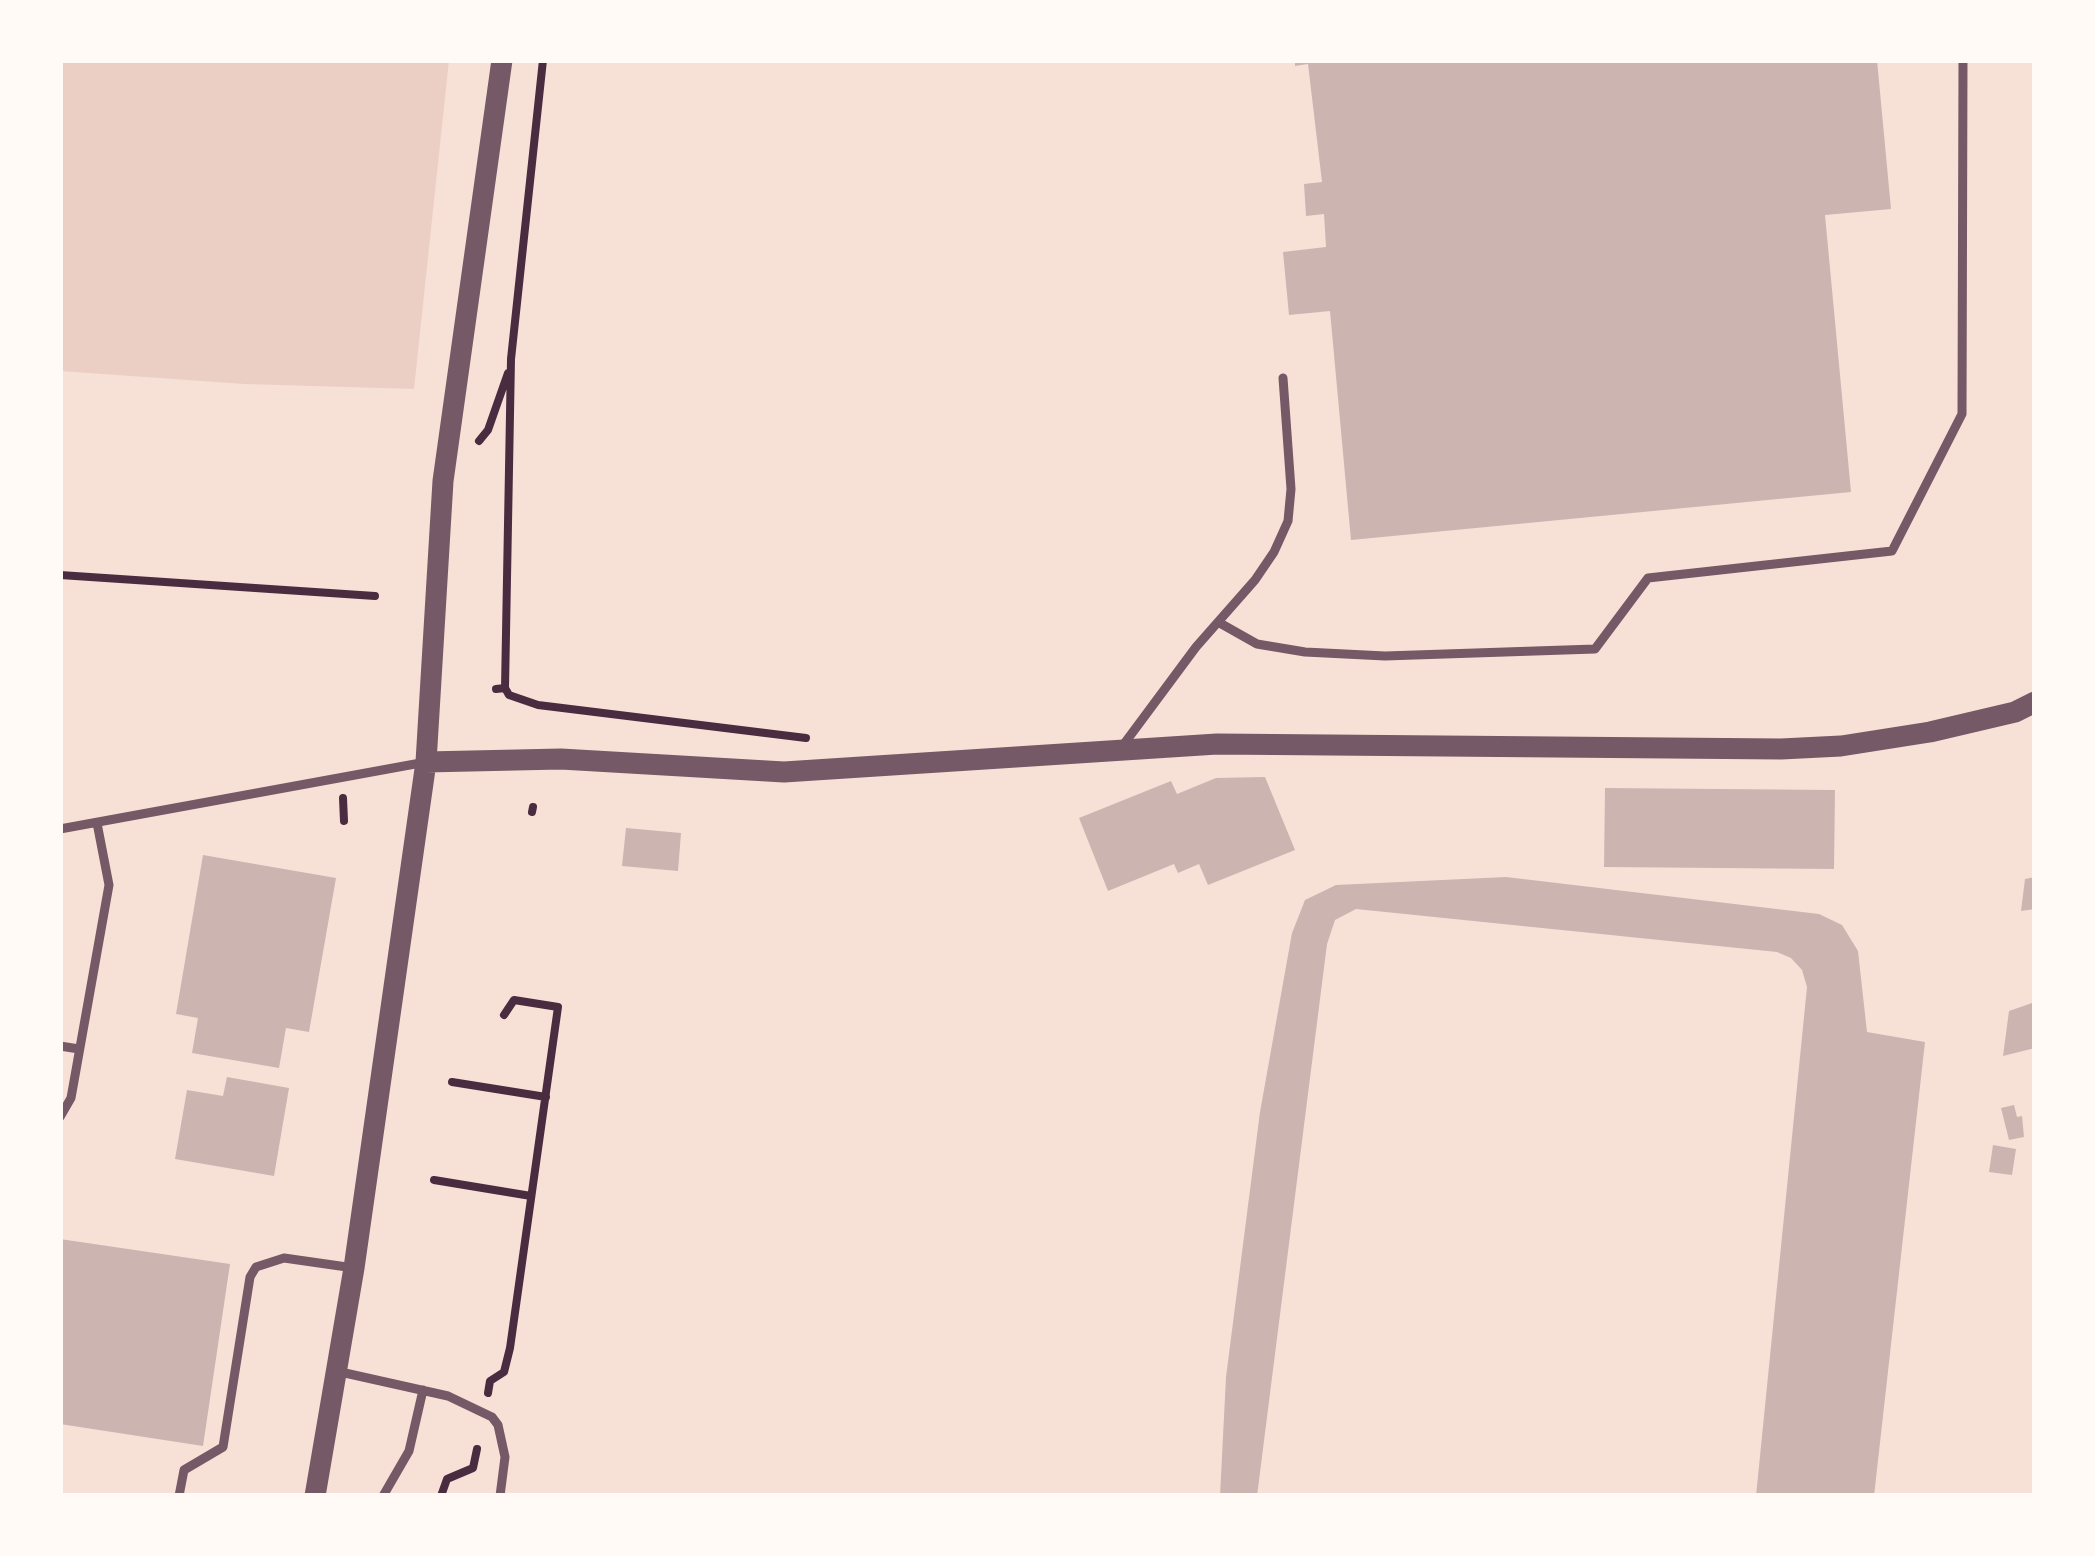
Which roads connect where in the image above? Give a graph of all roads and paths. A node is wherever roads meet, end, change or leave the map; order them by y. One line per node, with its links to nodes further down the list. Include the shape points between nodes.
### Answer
1 (502, 60): 13 (street, via 443,481)
2 (543, 60): 4 (path)
3 (1963, 60): 9 (lane, via 1963,414 1892,551 1648,578 1595,649 1305,652 1257,644)
4 (510, 366): 6 (path); 11 (path, via 500,688 538,710)
5 (1283, 378): 9 (lane, via 1288,520 1255,580)
6 (492, 419)
7 (60, 575): 8 (path)
8 (375, 596)
9 (1218, 622): 12 (lane)
10 (2035, 702): 12 (street, via 1930,732 1801,748 1318,743)
11 (817, 739)
12 (1119, 751): 13 (street, via 784,772 561,759)
13 (426, 762): 14 (lane); 24 (street)
14 (98, 823): 15 (lane); 18 (lane, via 109,885)
15 (60, 830)
16 (504, 1015): 20 (path, via 514,1000 558,1006)
17 (60, 1046): 18 (lane)
18 (79, 1049): 21 (lane)
19 (452, 1082): 20 (path)
20 (546, 1097): 23 (path)
21 (60, 1117)
22 (434, 1180): 23 (path)
23 (531, 1196): 27 (path, via 510,1348)
24 (354, 1268): 25 (street); 28 (lane, via 284,1258 256,1267 223,1447 184,1470)
25 (337, 1371): 26 (lane); 29 (street)
26 (423, 1390): 27 (lane); 30 (lane, via 409,1451)
27 (484, 1411): 31 (path, via 473,1468 447,1479); 32 (lane, via 502,1444)
28 (179, 1496)
29 (316, 1496)
30 (383, 1496)
31 (441, 1496)
32 (500, 1496)

